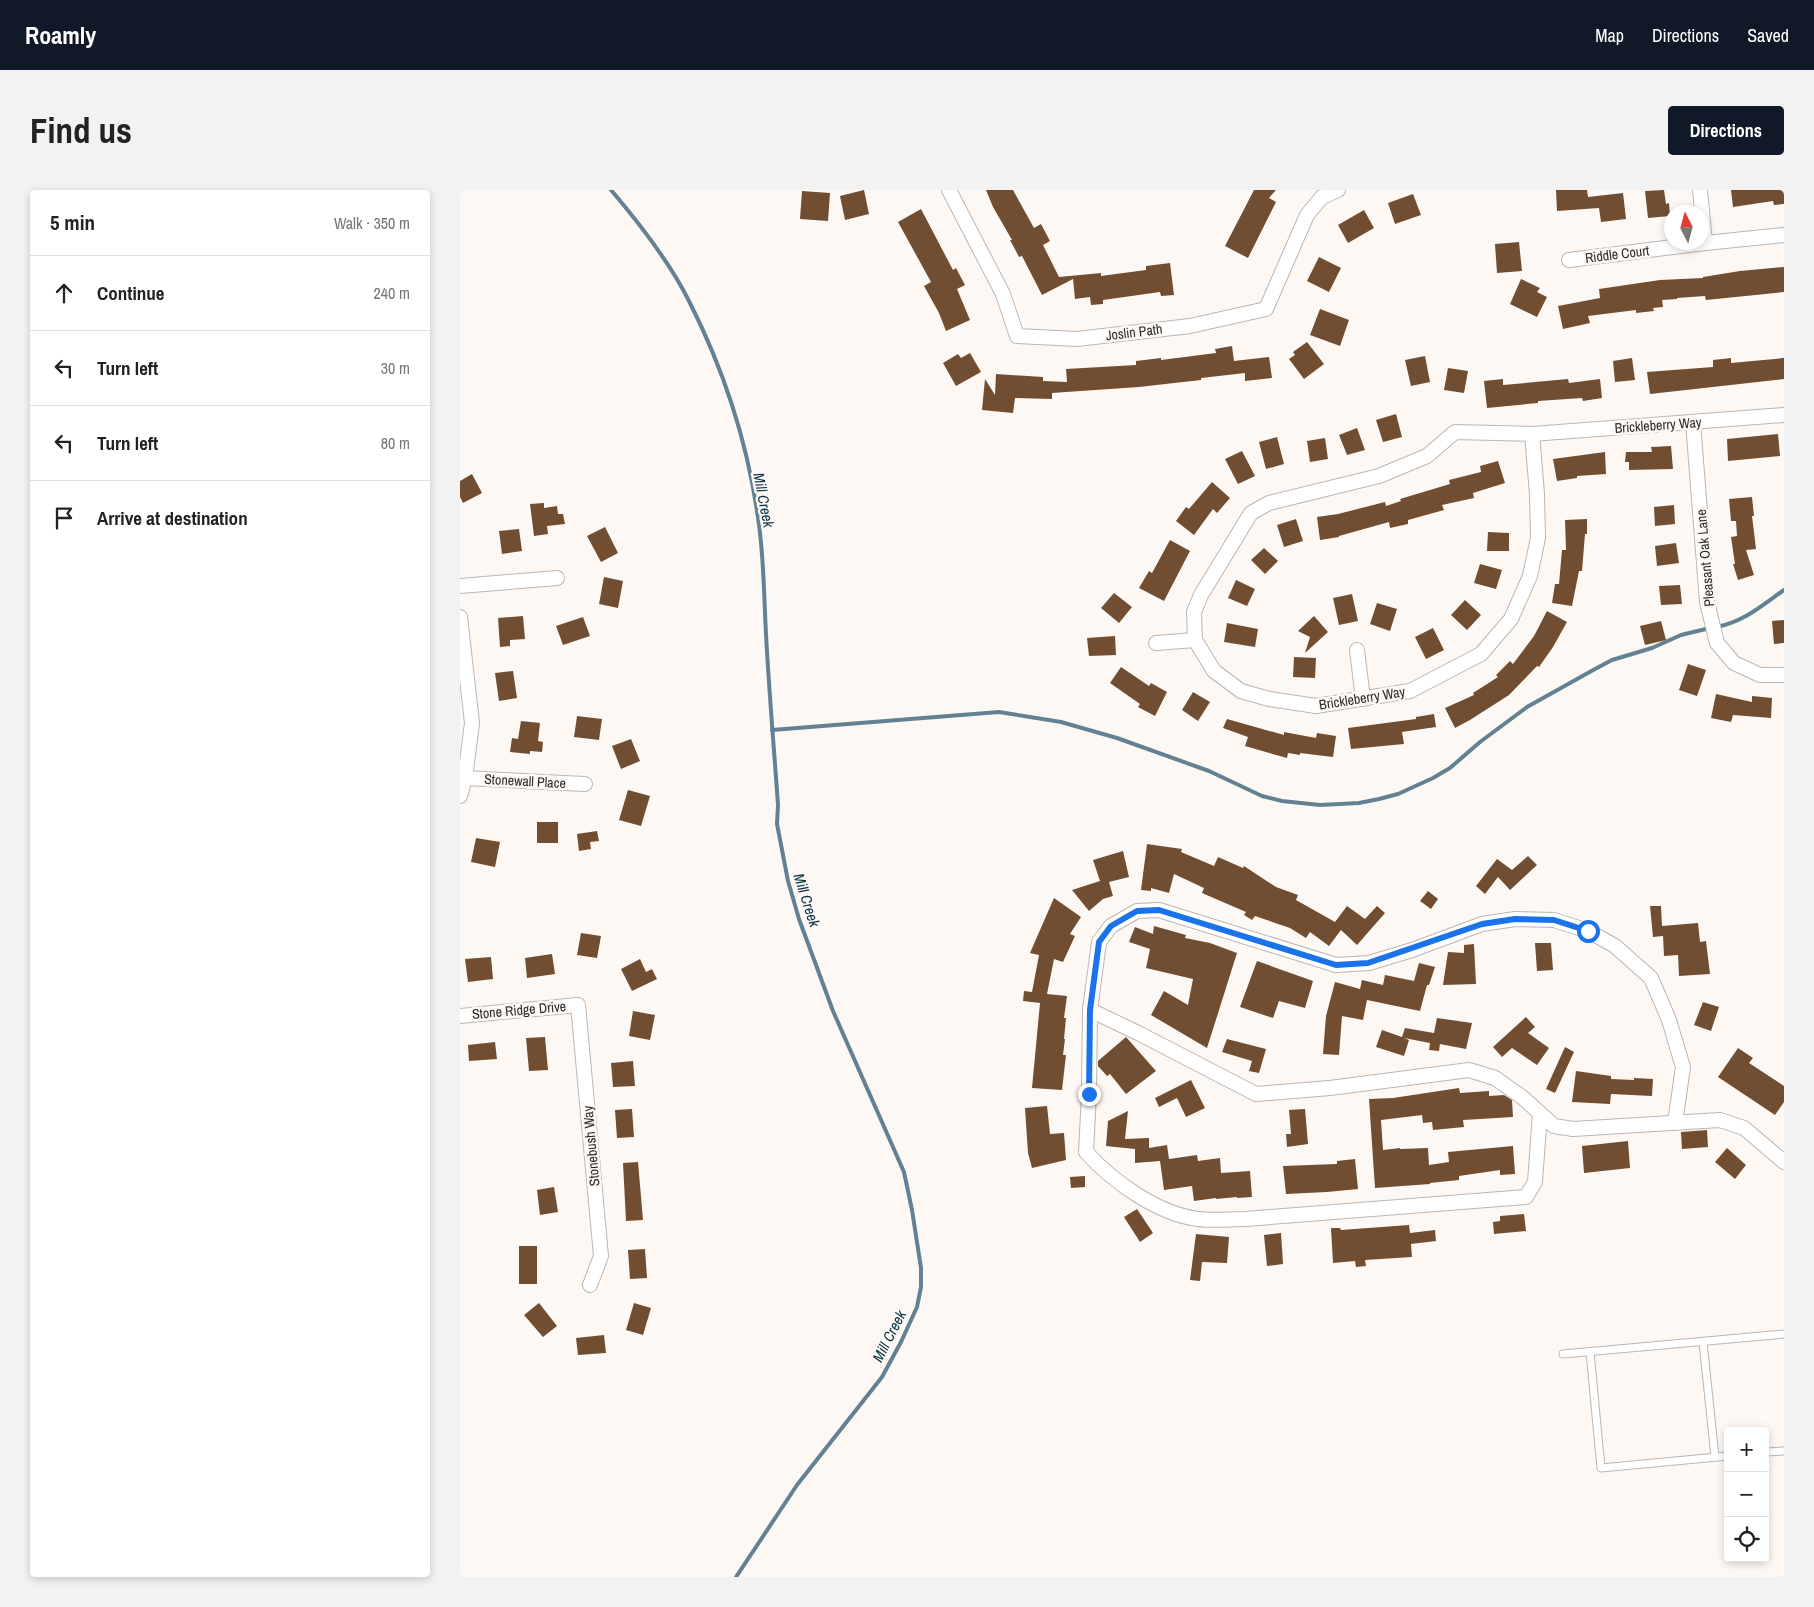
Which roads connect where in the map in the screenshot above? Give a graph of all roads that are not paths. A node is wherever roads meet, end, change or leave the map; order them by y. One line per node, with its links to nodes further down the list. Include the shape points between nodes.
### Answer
1 (949, 190): 2 (street, Joslin Path, via 1004,294 1017,336 1077,339 1190,326 1266,309 1307,214 1322,197)
2 (1338, 190)
3 (1700, 190): 4 (street)
4 (1701, 205)
5 (1784, 235): 6 (street, Riddle Court)
6 (1709, 242)
7 (1664, 247): 8 (street, Riddle Court)
8 (1569, 260)
9 (1784, 415): 10 (street, Brickleberry Way)
10 (1693, 422): 11 (street, Brickleberry Way); 18 (street, Pleasant Oak Lane, via 1707,602 1717,643 1734,663 1760,675)
11 (1532, 434): 15 (street, Brickleberry Way, via 1455,432 1427,456 1379,476 1270,503 1251,514 1201,595 1194,612); 19 (street, Brickleberry Way, via 1538,538 1530,576 1511,619 1481,654 1447,673 1410,691)
12 (556, 578): 13 (street)
13 (460, 586)
14 (460, 617): 20 (street, via 472,723)
15 (1194, 640): 16 (street); 19 (street, Brickleberry Way, via 1214,671 1241,691 1316,706)
16 (1156, 643)
17 (1357, 650): 19 (street)
18 (1784, 675)
19 (1363, 699)
20 (465, 778): 21 (street, Stonewall Place); 22 (street)
21 (585, 784)
22 (460, 796)
23 (578, 1005): 25 (street, Stone Ridge Drive); 29 (street, Stonebush Way, via 601,1256)
24 (1090, 1010): 26 (street, via 1256,1094 1469,1070 1495,1078); 26 (street, via 1086,1152 1141,1197 1172,1214 1199,1219 1245,1218 1526,1197 1535,1182); 27 (street, via 1099,942 1111,926 1137,911 1159,910 1336,965 1368,963 1482,924 1515,919 1554,920 1588,931 1615,946 1651,978 1669,1020 1683,1067)
25 (460, 1016)
26 (1540, 1113): 27 (street, via 1554,1126 1573,1129)
27 (1675, 1123): 28 (street, via 1720,1120 1744,1128)
28 (1784, 1162)
29 (590, 1285)
30 (1784, 1334): 31 (lane)
31 (1703, 1342): 32 (lane); 37 (lane)
32 (1590, 1352): 33 (lane); 37 (lane, via 1601,1468)
33 (1563, 1354)
34 (1784, 1450): 35 (lane)
35 (1769, 1452)
36 (1724, 1456): 37 (lane)
37 (1716, 1457)

